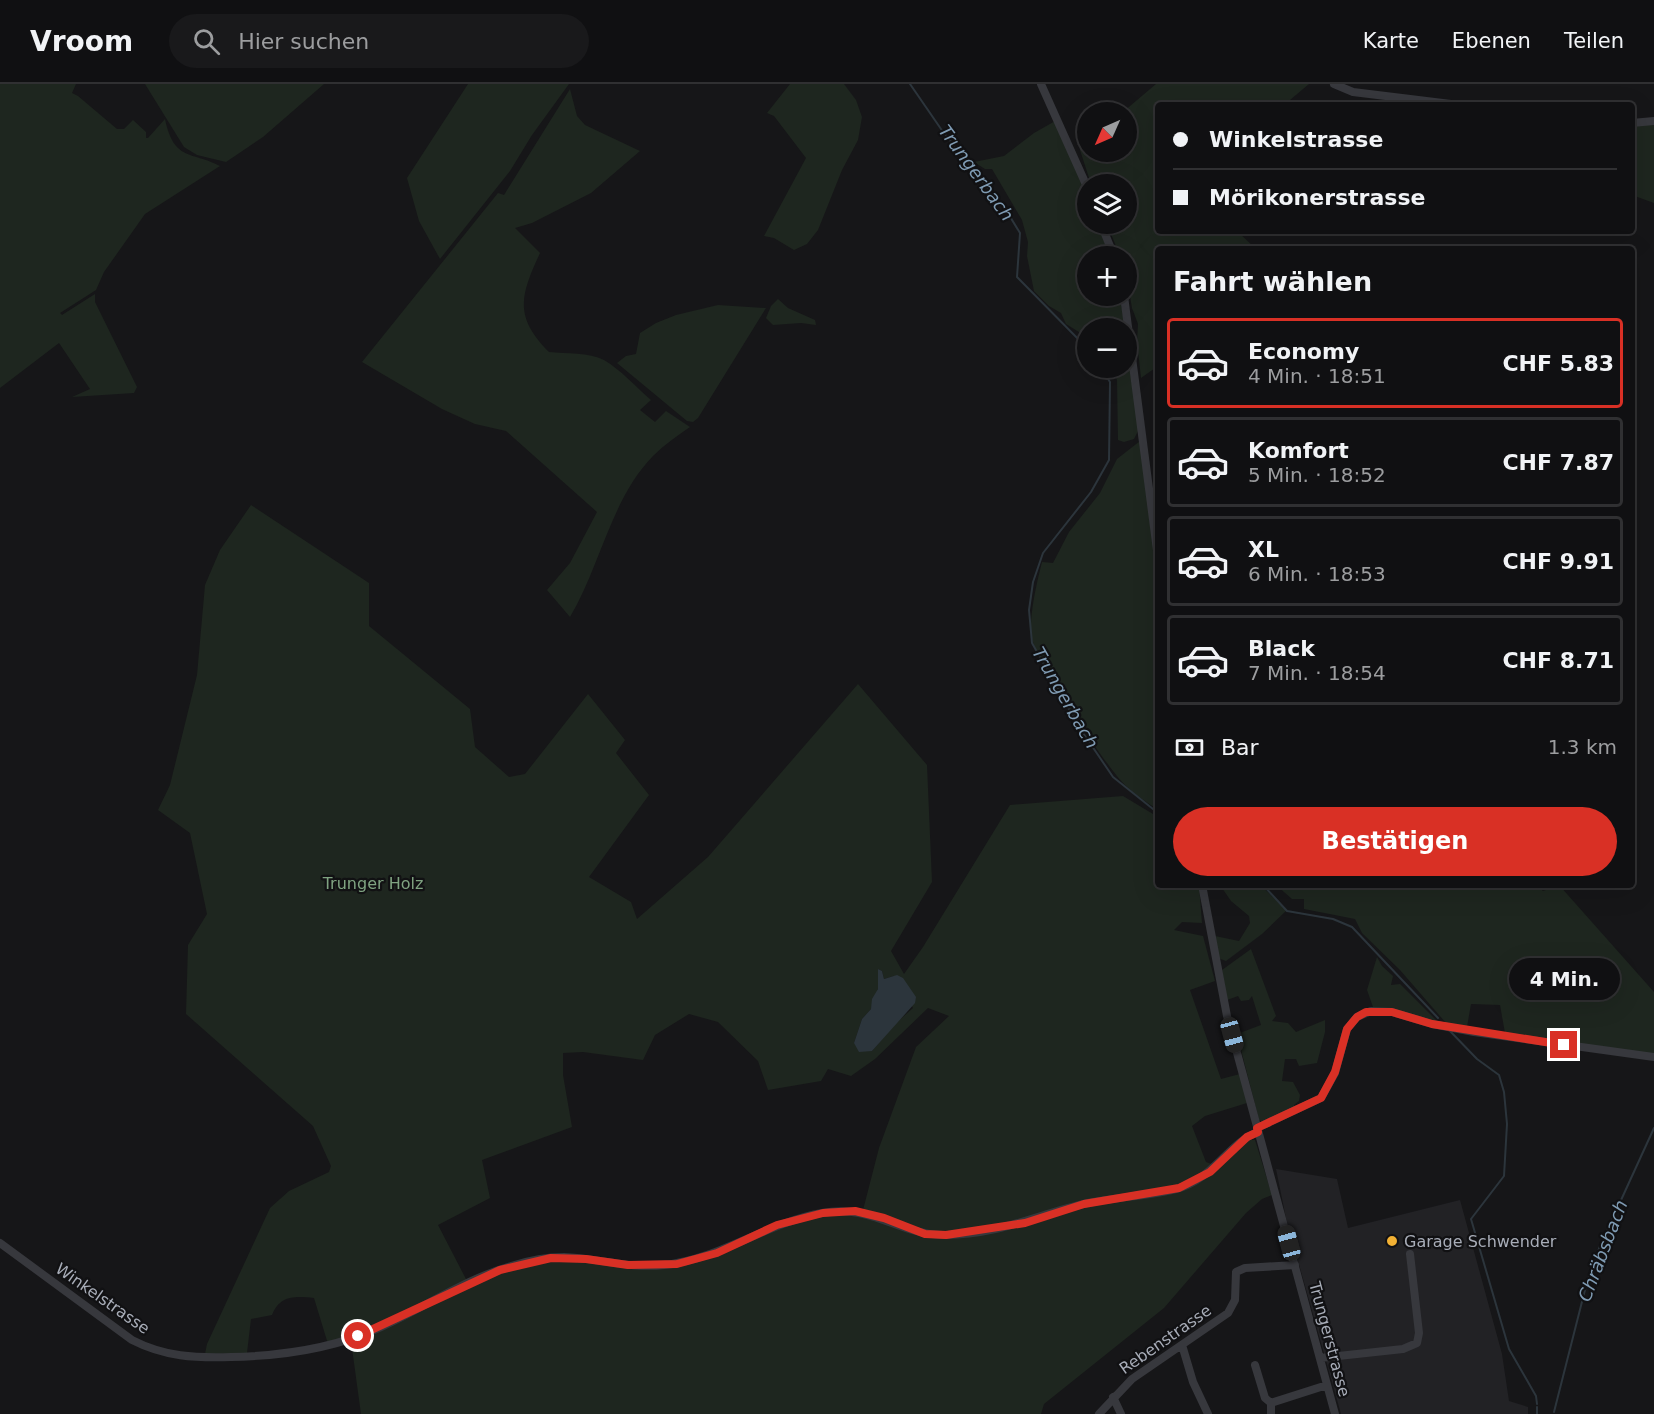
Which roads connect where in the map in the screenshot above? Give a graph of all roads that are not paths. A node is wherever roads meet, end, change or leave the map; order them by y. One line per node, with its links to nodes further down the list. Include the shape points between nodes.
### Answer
1 (1041, 84): 6 (street)
2 (1334, 84): 3 (street, via 1353,92)
3 (1435, 102)
4 (1654, 121): 5 (street)
5 (1635, 123)
6 (1082, 174)
7 (1125, 306): 8 (street)
8 (1155, 535)
9 (1203, 888): 11 (street, Trungerstrasse, via 1227,1016)
10 (1654, 1058): 11 (street, via 1474,1032 1392,1012 1371,1011 1357,1017 1347,1029 1335,1072 1321,1098)
11 (1258, 1130): 12 (street, Winkelstrasse, via 1200,1179 1179,1188 1084,1204 1009,1227 946,1235 925,1234 855,1211 834,1212 777,1225 717,1253 677,1264 542,1259 478,1279 380,1328 337,1344 277,1356 192,1358 153,1351 132,1341); 14 (street, Trungerstrasse)
12 (0, 1243)
13 (1410, 1254): 16 (street, via 1417,1343 1403,1349)
14 (1295, 1265): 15 (street, Rebenstrasse, via 1239,1270 1231,1309); 16 (street, Trungerstrasse)
15 (1182, 1345): 19 (street, Rebenstrasse); 23 (street)
16 (1320, 1358): 18 (street, Trungerstrasse)
17 (1255, 1365): 20 (street, via 1265,1398)
18 (1327, 1385): 20 (street); 25 (street, Trungerstrasse)
19 (1113, 1397): 21 (street, Rebenstrasse); 22 (street)
20 (1271, 1403): 24 (street)
21 (1099, 1414)
22 (1121, 1414)
23 (1208, 1414)
24 (1271, 1414)
25 (1335, 1414)

